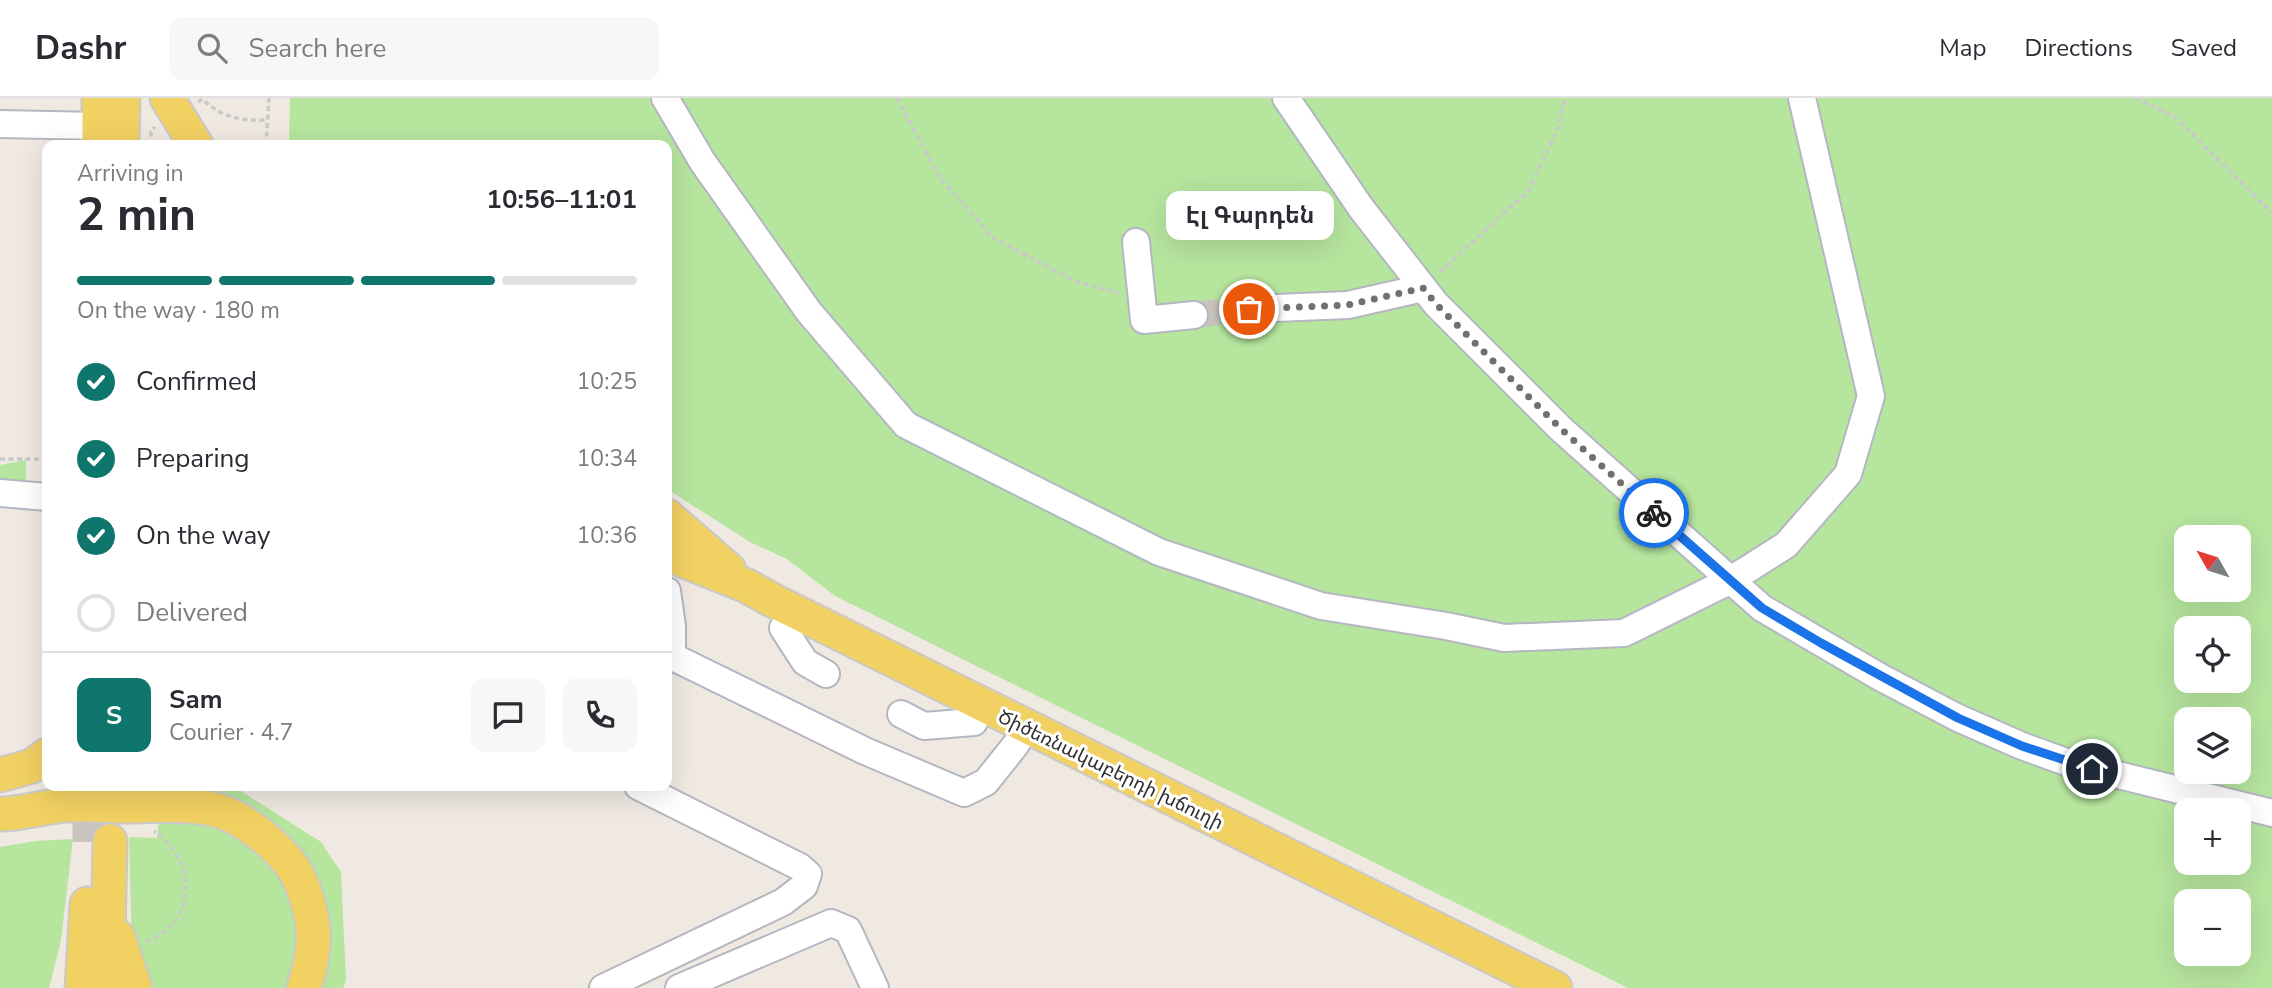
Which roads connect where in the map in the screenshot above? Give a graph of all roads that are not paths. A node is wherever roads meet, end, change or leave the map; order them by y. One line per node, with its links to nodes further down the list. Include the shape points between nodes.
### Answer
1 (123, 98): 7 (main road)
2 (167, 98): 8 (main road)
3 (665, 98): 18 (street, via 702,161 809,313 906,425 1159,552 1321,606 1504,638 1625,634)
4 (1286, 98): 10 (street)
5 (1802, 98): 18 (street, via 1871,396 1848,474 1786,545)
6 (0, 124): 7 (street)
7 (105, 129)
8 (194, 140)
9 (1136, 242): 12 (street, via 1144,320)
10 (1423, 288): 11 (street, via 1348,305); 18 (street, via 1561,429)
11 (1249, 309)
12 (1194, 315)
13 (0, 493): 14 (street)
14 (42, 497)
15 (672, 520): 19 (main road)
16 (672, 556): 19 (main road, Ծիծեռնակաբերդի խճուղի)
17 (672, 578): 20 (main road, Ծիծեռնակաբերդի խճուղի)
18 (1729, 581): 32 (street, via 1762,608 1880,677 2022,746 2069,763)
19 (747, 586): 45 (main road, Ծիծեռնակաբերդի խճուղի)
20 (783, 628): 22 (street, via 805,662); 24 (main road, Ծիծեռնակաբերդի խճուղի)
21 (672, 656): 25 (street, via 865,751 964,793 986,782)
22 (826, 674)
23 (901, 714): 24 (street, via 924,726)
24 (974, 722): 25 (main road, Ծիծեռնակաբերդի խճուղի)
25 (1017, 743): 44 (main road, Ծիծեռնակաբերդի խճուղի)
26 (42, 759): 27 (main road)
27 (0, 775)
28 (0, 783): 29 (main road)
29 (42, 790)
30 (648, 791): 41 (street, via 807,874 804,886 783,902)
31 (53, 792): 33 (main road); 40 (main road, via 213,809 268,839 296,871 312,912 314,958)
32 (2272, 813)
33 (6, 816)
34 (99, 841): 35 (main road)
35 (97, 910): 36 (main road); 37 (main road); 38 (main road); 39 (main road)
36 (63, 988)
37 (82, 988)
38 (107, 988)
39 (135, 988)
40 (304, 988)
41 (603, 988)
42 (679, 988): 43 (street, via 831,923 848,930)
43 (875, 988)
44 (1512, 988)
45 (1555, 988)

